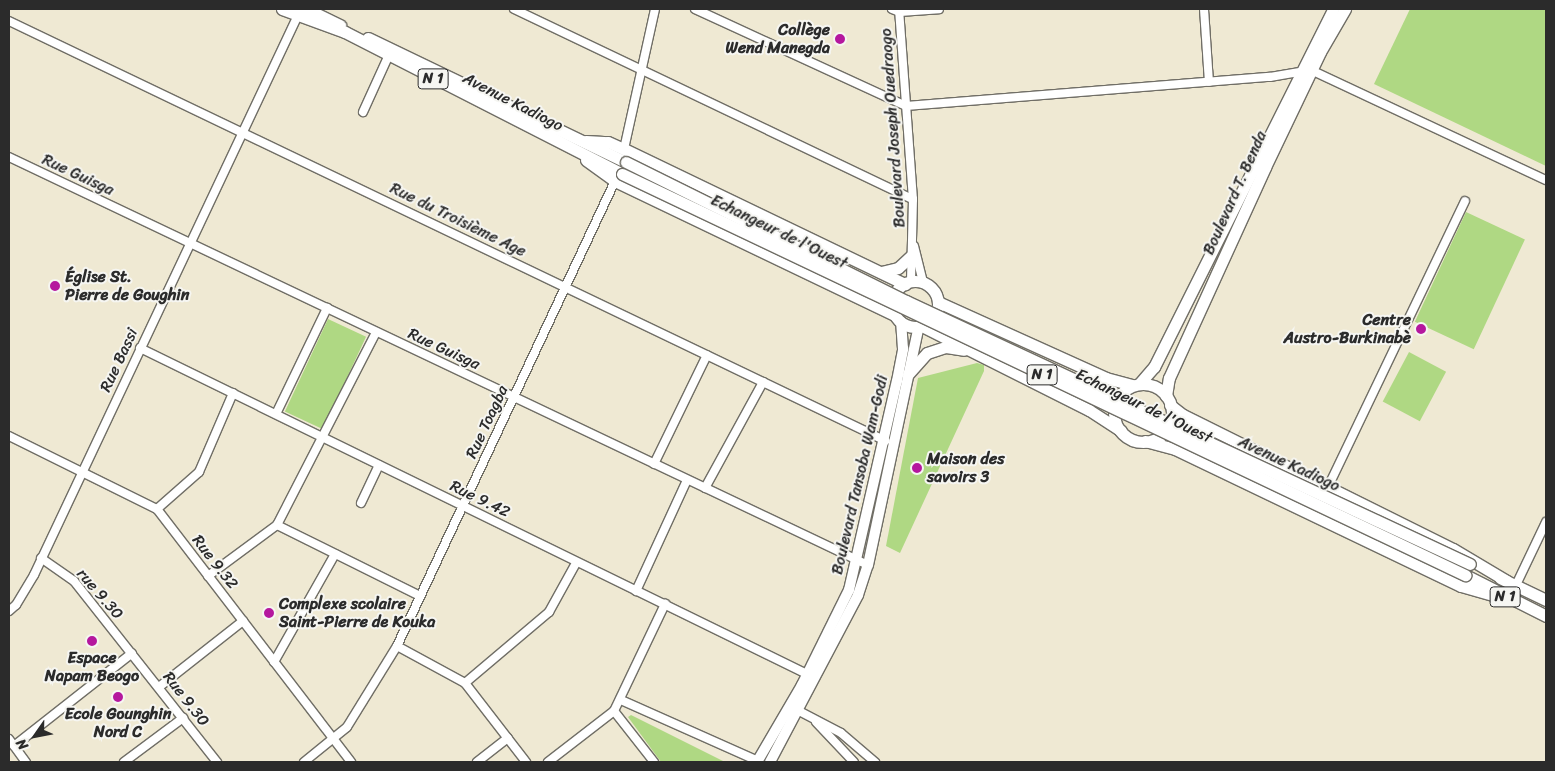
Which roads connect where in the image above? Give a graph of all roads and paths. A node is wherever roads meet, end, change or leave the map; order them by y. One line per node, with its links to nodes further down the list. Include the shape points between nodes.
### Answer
1 (282, 9): 12 (highway, Avenue Kadiogo / N 1)
2 (307, 9): 22 (highway, Avenue Kadiogo / N 1)
3 (514, 9): 15 (street)
4 (655, 9): 15 (street)
5 (695, 9): 19 (street)
6 (892, 9): 11 (street)
7 (939, 9): 11 (street)
8 (1204, 9): 18 (street)
9 (1333, 9): 17 (highway, Boulevard T. Benda)
10 (1345, 9): 16 (highway, Boulevard T. Benda)
11 (899, 11): 19 (street, Boulevard Joseph Ouedraogo)
12 (299, 12): 14 (highway, Avenue Kadiogo / N 1, via 345,32); 21 (street, Rue Bassi)
13 (9, 21): 21 (street, Rue du Troisième Age)
14 (388, 57): 20 (street); 26 (highway, Avenue Kadiogo / N 1, via 582,155)
15 (641, 70): 23 (street); 28 (street)
16 (1311, 70): 17 (street); 27 (street); 50 (highway, Boulevard T. Benda, via 1169,378)
17 (1299, 72): 18 (street); 47 (highway, Boulevard T. Benda, via 1154,368)
18 (1209, 82): 19 (street)
19 (906, 106): 28 (street, Boulevard Joseph Ouedraogo)
20 (363, 112)
21 (244, 133): 30 (street, Rue Bassi); 35 (street, Rue du Troisième Age)
22 (584, 141): 23 (highway, N 1, via 608,142); 25 (highway, Avenue Kadiogo / N 1)
23 (624, 149): 32 (highway, N 1)
24 (9, 157): 30 (street, Rue Guisga)
25 (626, 162): 36 (highway, Echangeur de l'Ouest / N 1, bridge)
26 (618, 177): 35 (street, Rue Toagba); 39 (highway, N 1); 73 (highway, Echangeur de l'Ouest / N 1, bridge)
27 (1546, 180)
28 (913, 198): 31 (street, Boulevard Joseph Ouedraogo)
29 (1465, 201): 62 (street)
30 (189, 243): 38 (street, Rue Guisga); 42 (street, Rue Bassi)
31 (913, 251): 32 (highway, via 898,268); 33 (street, Boulevard Joseph Ouedraogo); 34 (street, Boulevard Joseph Ouedraogo)
32 (881, 272): 33 (highway, N 1)
33 (908, 283): 34 (highway, N 1); 39 (highway, via 895,294)
34 (924, 283): 37 (highway, N 1, via 933,290)
35 (565, 287): 44 (street, Rue du Troisième Age); 49 (street, Rue Toagba)
36 (906, 301): 73 (highway, Avenue Kadiogo / N 1, bridge)
37 (938, 302): 40 (highway, via 934,316); 47 (highway, N 1, via 1106,378)
38 (327, 308): 41 (street, Rue Guisga); 51 (street)
39 (898, 318): 40 (highway, N 1); 55 (main road, Boulevard Tansoba Wam-Godi, via 903,349)
40 (921, 326): 43 (highway, N 1); 45 (main road, Boulevard Tansoba Wam-Godi)
41 (376, 332): 49 (street, Rue Guisga); 54 (street)
42 (140, 348): 48 (street, Rue 9.42); 60 (street, Rue Bassi)
43 (972, 351): 45 (highway, via 946,347 936,349); 52 (highway, N 1, via 1089,410)
44 (707, 355): 46 (street, Rue du Troisième Age); 58 (street)
45 (908, 374): 57 (main road, Boulevard Tansoba Wam-Godi)
46 (763, 382): 55 (street, Rue du Troisième Age); 63 (street)
47 (1136, 385): 50 (highway, N 1, via 1157,388); 52 (highway, via 1122,393 1115,405 1115,419)
48 (234, 393): 51 (street, Rue 9.42); 66 (street, via 199,472)
49 (514, 397): 58 (street, Rue Guisga); 65 (street, Rue Toagba)
50 (1168, 400): 56 (highway, via 1171,417 1166,429 1157,438); 62 (highway, N 1, via 1183,415)
51 (276, 414): 54 (street, Rue 9.42)
52 (1121, 431): 56 (highway, N 1, via 1132,439)
53 (9, 436): 60 (street, Rue 9.32)
54 (323, 437): 59 (street, Rue 9.42); 68 (street)
55 (883, 439): 57 (street, Rue du Troisième Age); 72 (main road, Boulevard Tansoba Wam-Godi)
56 (1145, 441): 78 (highway, N 1, via 1174,449 1461,586)
57 (895, 445): 72 (main road, Boulevard Tansoba Wam-Godi)
58 (654, 464): 61 (street, Rue Guisga)
59 (379, 465): 64 (street); 65 (street, Rue 9.42)
60 (81, 472): 66 (street, Rue 9.32); 70 (street, Rue Bassi)
61 (687, 480): 63 (street, Rue Guisga); 76 (street)
62 (1328, 487): 75 (highway, N 1, via 1453,549)
63 (705, 488): 72 (street, Rue Guisga)
64 (361, 503)
65 (463, 506): 71 (street, Rue 9.42); 77 (street, Rue Toagba)
66 (157, 509): 74 (street, Rue 9.32)
67 (1546, 522): 75 (street)
68 (277, 525): 69 (street); 74 (street)
69 (335, 554): 77 (street); 86 (street)
70 (42, 558): 81 (street, Rue Bassi, via 26,590); 85 (street, rue 9.30, via 74,581)
71 (576, 563): 76 (street, Rue 9.42); 88 (street, via 549,612)
72 (863, 563): 87 (main road, Boulevard Tansoba Wam-Godi); 92 (main road, Boulevard Tansoba Wam-Godi, via 845,625)
73 (1467, 569): 75 (highway, N 1); 78 (highway, N 1)
74 (208, 576): 83 (street, Rue 9.32)
75 (1511, 583): 79 (highway, N 1)
76 (636, 591): 80 (street, Rue 9.42)
77 (420, 596): 84 (street, Rue Toagba)
78 (1510, 600): 82 (highway, N 1)
79 (1546, 600)
80 (666, 604): 87 (street, Rue 9.42); 90 (street)
81 (9, 611)
82 (1546, 616)
83 (243, 621): 86 (street, Rue 9.32); 89 (street)
84 (397, 646): 88 (street); 96 (street, Rue Toagba, via 360,711)
85 (132, 654): 89 (street, Rue 9.30); 97 (street)
86 (274, 662): 96 (street, Rue 9.32)
87 (807, 674): 107 (main road, Boulevard Tansoba Wam-Godi)
88 (465, 683): 95 (street)
89 (158, 687): 93 (street, Rue 9.30)
90 (621, 700): 91 (street); 107 (street)
91 (614, 711): 105 (street); 106 (street)
92 (799, 711): 94 (street); 108 (main road, Boulevard Tansoba Wam-Godi)
93 (183, 718): 99 (street); 100 (street, Rue 9.30)
94 (813, 718): 109 (street); 110 (street, via 841,733)
95 (508, 738): 103 (street); 104 (street)
96 (334, 740): 101 (street, Rue Toagba); 102 (street, Rue 9.32)
97 (11, 742): 98 (street)
98 (26, 762)
99 (124, 762)
100 (217, 762)
101 (304, 762)
102 (351, 762)
103 (477, 762)
104 (526, 762)
105 (548, 762)
106 (654, 762)
107 (758, 762)
108 (770, 762)
109 (854, 762)
110 (875, 762)

